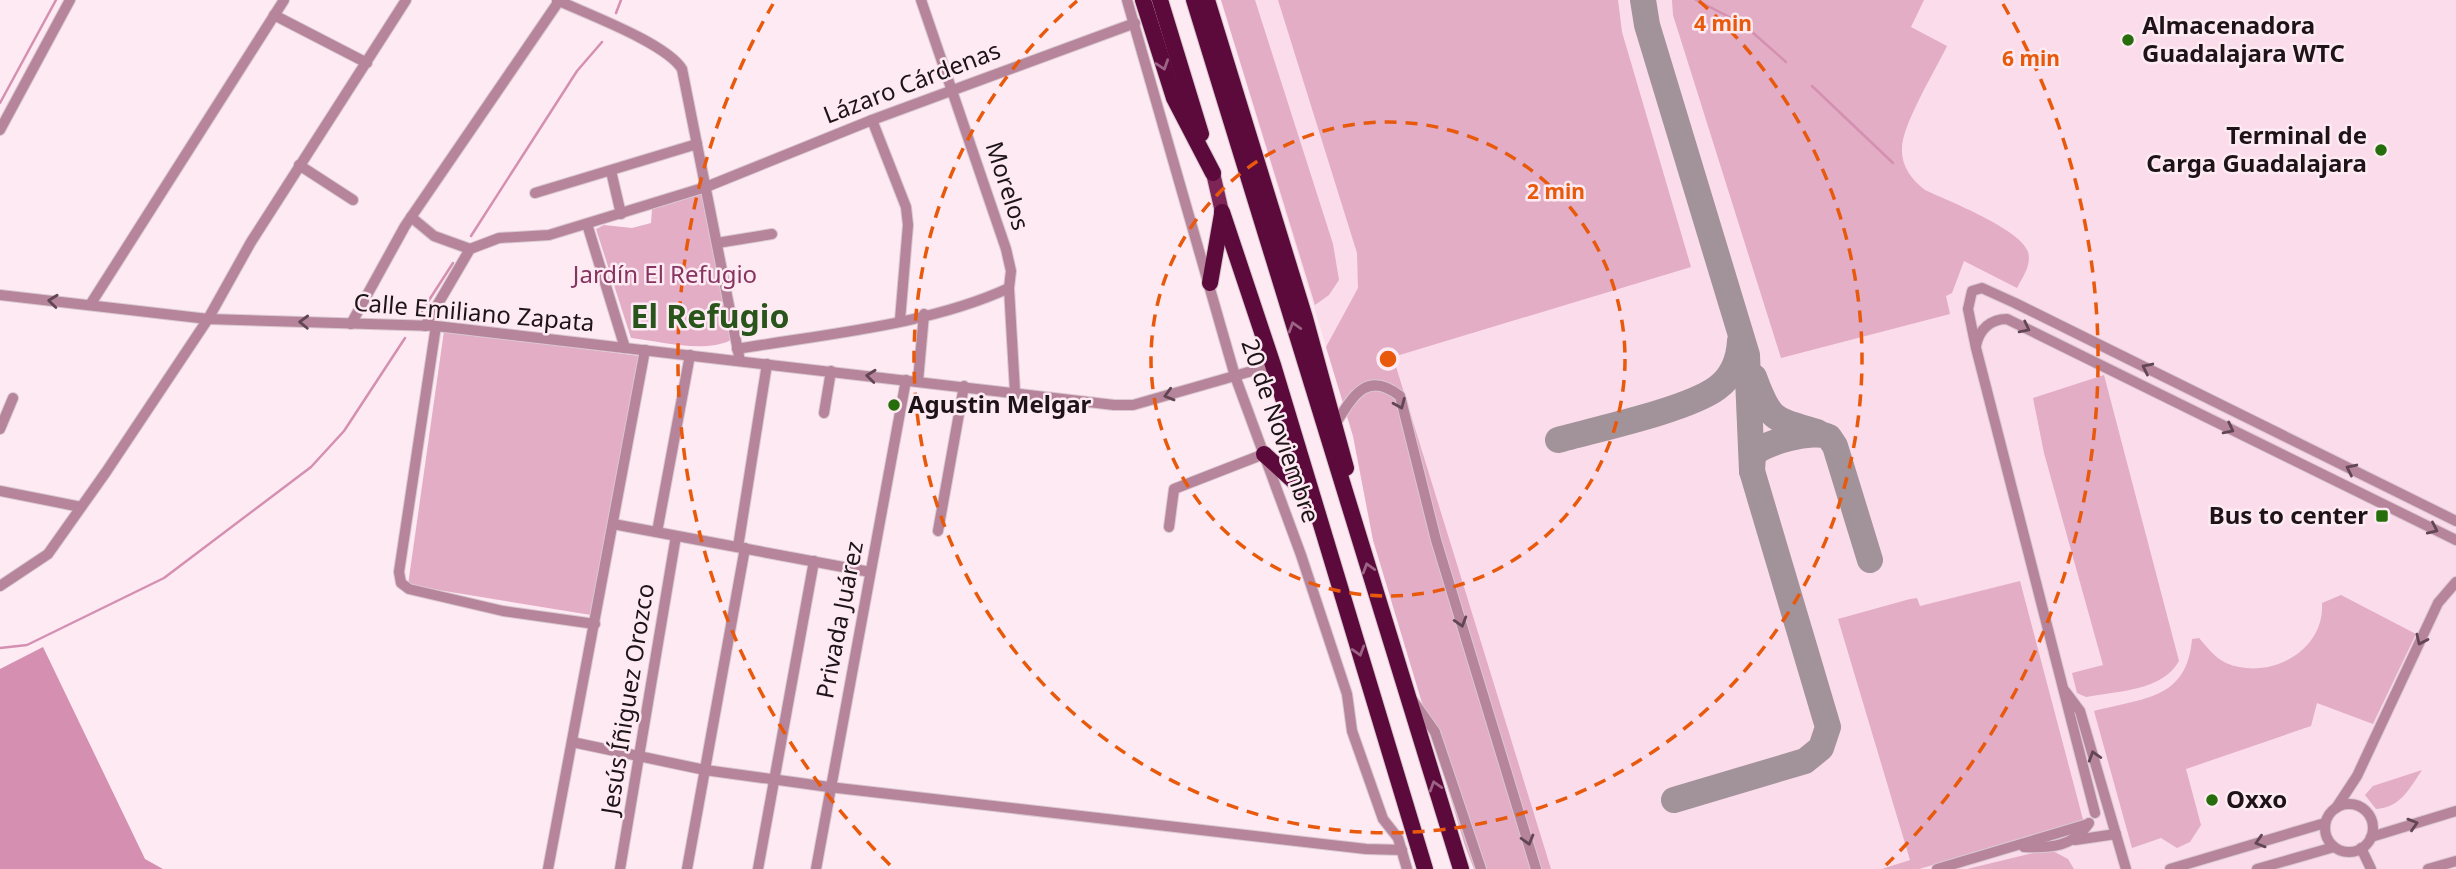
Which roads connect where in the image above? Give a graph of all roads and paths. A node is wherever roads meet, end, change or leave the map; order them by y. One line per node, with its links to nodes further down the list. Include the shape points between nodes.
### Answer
1 (71, 0): 16 (street)
2 (285, 0): 11 (street)
3 (406, 0): 13 (street)
4 (921, 0): 14 (street, Morelos)
5 (1128, 0): 12 (street, 20 de Noviembre)
6 (1143, 0): 20 (highway, one-way to 20, via 1174,99)
7 (1160, 0): 20 (highway)
8 (1194, 0): 68 (highway, one-way to 8)
9 (1207, 0): 55 (highway)
10 (558, 1): 17 (street, via 674,58 684,76); 26 (street)
11 (274, 15): 13 (street); 34 (street)
12 (1135, 23): 14 (street, Lázaro Cárdenas); 31 (street, 20 de Noviembre)
13 (367, 63): 18 (street)
14 (952, 89): 15 (street, Lázaro Cárdenas); 32 (street, Morelos, via 997,216 1011,271)
15 (872, 120): 21 (street, Lázaro Cárdenas); 37 (street, via 906,207)
16 (0, 130)
17 (698, 144): 19 (street); 21 (street)
18 (299, 165): 23 (street); 36 (street)
19 (611, 172): 22 (street); 25 (street)
20 (1213, 173): 24 (main road)
21 (705, 187): 25 (street, Lázaro Cárdenas); 29 (street)
22 (535, 193)
23 (353, 200)
24 (1222, 212): 31 (highway); 46 (highway)
25 (621, 214): 27 (street, Lázaro Cárdenas)
26 (411, 217): 30 (street, via 434,236); 38 (street)
27 (587, 224): 30 (street, Lázaro Cárdenas); 40 (street)
28 (772, 234): 29 (street)
29 (717, 243): 44 (street)
30 (470, 248): 39 (street)
31 (1210, 282): 48 (street, 20 de Noviembre)
32 (1009, 288): 35 (street, via 982,301); 52 (street, Morelos)
33 (0, 295): 34 (street, Calle Emiliano Zapata, one-way to 33)
34 (90, 305): 36 (street, Calle Emiliano Zapata)
35 (924, 314): 37 (street); 50 (street)
36 (208, 318): 38 (street, Calle Emiliano Zapata, one-way to 36); 59 (street)
37 (900, 320): 44 (street)
38 (351, 324): 39 (street, Calle Emiliano Zapata)
39 (430, 326): 40 (street, Calle Emiliano Zapata); 74 (street, via 401,583 409,589 503,611)
40 (625, 348): 42 (street, Calle Emiliano Zapata)
41 (1976, 348): 60 (street, one-way to 41, via 1982,288 1972,291 1968,309); 67 (street, one-way to 67, via 1989,324 2007,319); 75 (street)
42 (645, 350): 43 (street, Calle Emiliano Zapata); 61 (street)
43 (690, 355): 44 (street, Calle Emiliano Zapata); 65 (street)
44 (738, 355): 45 (street, Calle Emiliano Zapata)
45 (767, 364): 47 (street, Calle Emiliano Zapata); 69 (street)
46 (1273, 365): 48 (street, Calle Emiliano Zapata); 64 (highway)
47 (831, 371): 49 (street, Calle Emiliano Zapata, one-way to 47); 54 (street)
48 (1235, 376): 52 (street, Calle Emiliano Zapata, one-way to 52, via 1133,405); 57 (street, 20 de Noviembre)
49 (906, 380): 50 (street, Calle Emiliano Zapata); 71 (street, Privada Juárez)
50 (918, 381): 51 (street, Calle Emiliano Zapata)
51 (964, 386): 52 (street, Calle Emiliano Zapata); 63 (street)
52 (1015, 392)
53 (13, 398): 56 (street)
54 (824, 413)
55 (1336, 423): 68 (highway); 105 (street, one-way to 105, via 1353,394 1370,385 1387,386 1399,396 1436,540)
56 (0, 429)
57 (1264, 454): 62 (street, via 1174,489); 64 (highway, via 1297,484); 94 (street, 20 de Noviembre, via 1347,694 1352,731 1383,819)
58 (0, 491): 59 (street)
59 (81, 507): 73 (street, via 48,554)
60 (2456, 521)
61 (613, 524): 65 (street); 74 (street)
62 (1169, 527)
63 (938, 531)
64 (1322, 531): 102 (highway, one-way to 102)
65 (657, 532): 66 (street)
66 (676, 536): 69 (street); 78 (street, Jesús Íñiguez Orozco)
67 (2456, 540)
68 (1360, 542): 76 (highway, one-way to 68)
69 (742, 548): 70 (street); 79 (street)
70 (814, 561): 71 (street); 80 (street)
71 (870, 572): 81 (street, Privada Juárez)
72 (2456, 582): 83 (street, one-way to 83, via 2438,603 2357,776)
73 (0, 586)
74 (595, 624): 77 (street)
75 (2063, 689): 82 (street, one-way to 75, via 2080,711); 85 (street)
76 (1406, 694): 103 (highway, one-way to 76); 104 (street, via 1435,732)
77 (572, 742): 78 (street); 96 (street)
78 (641, 755): 79 (street); 97 (street, Jesús Íñiguez Orozco)
79 (705, 769): 80 (street); 98 (street)
80 (774, 779): 81 (street); 99 (street)
81 (829, 787): 94 (street); 100 (street, Privada Juárez)
82 (2107, 799): 85 (street); 88 (street)
83 (2336, 808): 86 (street); 89 (street, via 2350,804 2364,810 2372,825)
84 (2456, 811): 89 (street, one-way to 84)
85 (2095, 813): 87 (street)
86 (2325, 823): 92 (street, via 2326,836); 108 (street, one-way to 108)
87 (2088, 824): 90 (street); 91 (street)
88 (2116, 834): 90 (street); 107 (street)
89 (2371, 837): 93 (street)
90 (2075, 840): 91 (street, via 2056,846)
91 (2010, 847): 106 (street)
92 (2334, 847): 93 (street, via 2347,852); 109 (street)
93 (2361, 848): 110 (street)
94 (1402, 850): 101 (street, 20 de Noviembre)
95 (2456, 860): 111 (street)
96 (548, 869)
97 (620, 869)
98 (687, 869)
99 (758, 869)
100 (816, 869)
101 (1407, 869)
102 (1424, 869)
103 (1462, 869)
104 (1480, 869)
105 (1536, 869)
106 (1937, 869)
107 (2126, 869)
108 (2170, 869)
109 (2257, 869)
110 (2371, 869)
111 (2428, 869)

